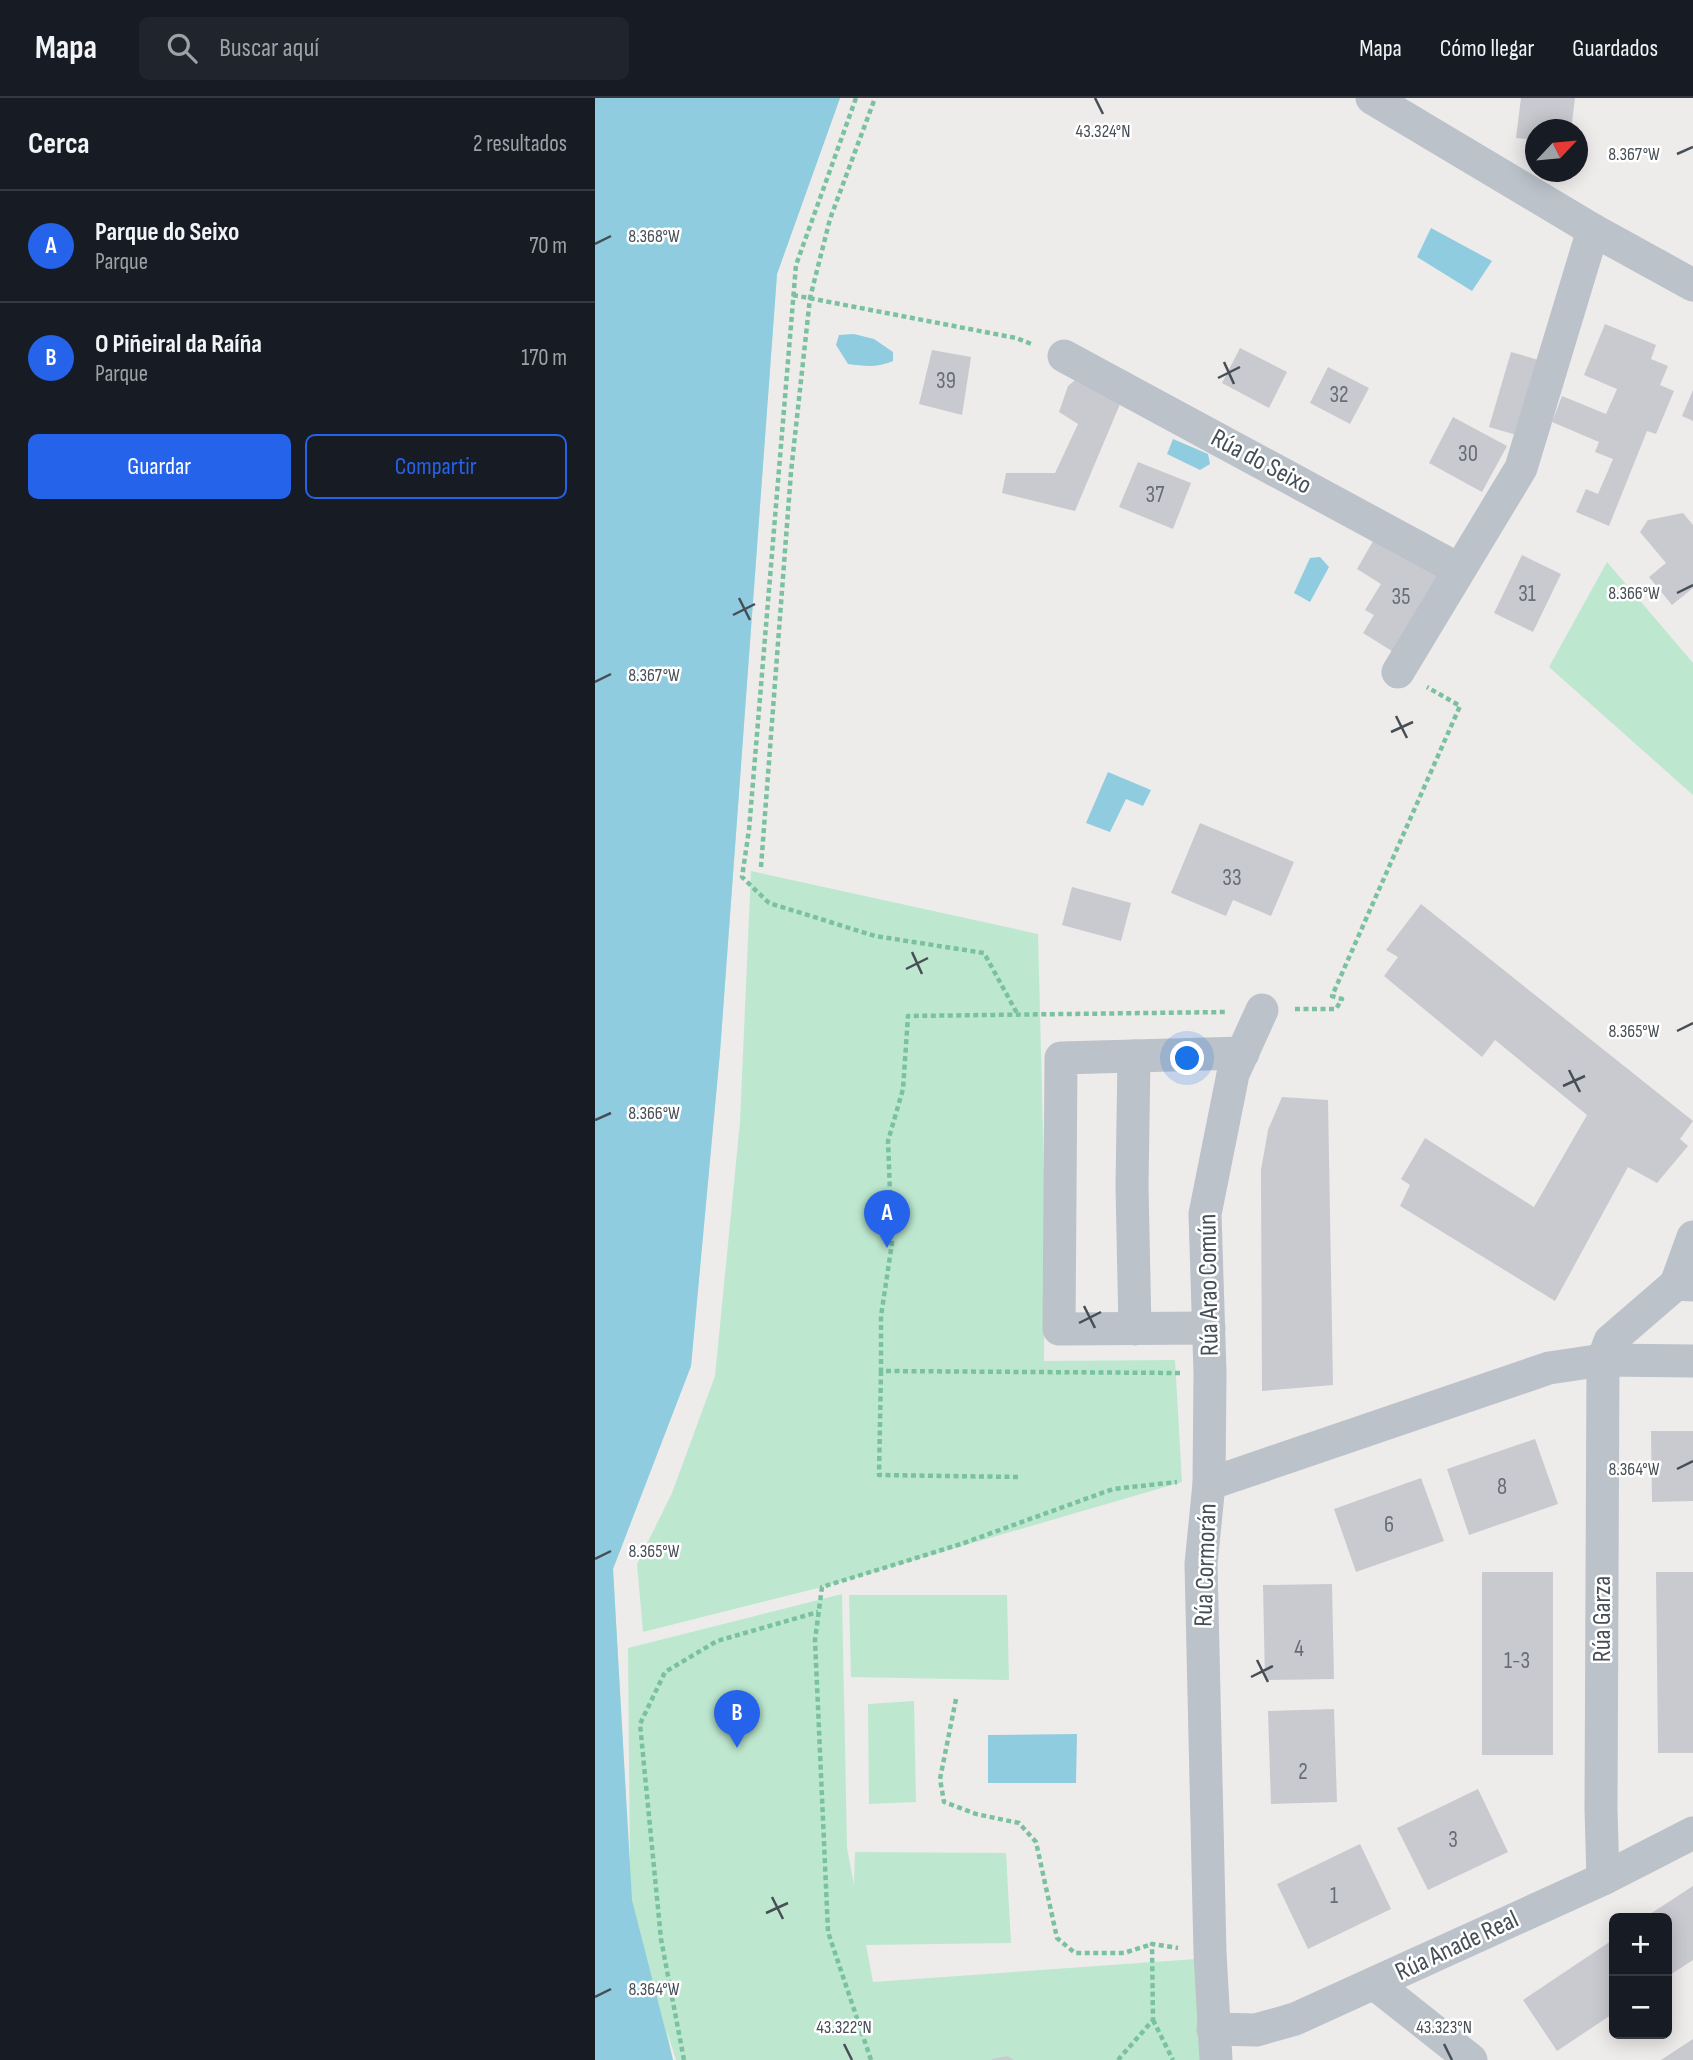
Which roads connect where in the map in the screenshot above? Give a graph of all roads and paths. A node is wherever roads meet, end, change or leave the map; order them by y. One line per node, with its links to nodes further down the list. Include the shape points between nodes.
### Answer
1 (856, 98): 6 (path, via 796,265)
2 (875, 98): 7 (path, via 829,219)
3 (1372, 98): 4 (street)
4 (1593, 230): 5 (street); 9 (street, via 1521,468)
5 (1693, 285)
6 (793, 295): 7 (path); 13 (path, via 742,877 769,903 875,936 984,953)
7 (810, 298): 8 (path, via 1016,338); 11 (path, via 791,472)
8 (1064, 356): 9 (street, Rúa do Seixo)
9 (1458, 569): 10 (street)
10 (1398, 672): 12 (path, via 1460,706 1332,996 1342,999 1336,1009)
11 (761, 867)
12 (1262, 1010): 13 (path); 14 (street, Rúa Arao Común)
13 (1018, 1015): 22 (path, via 908,1016 903,1088 888,1141 892,1243 881,1316)
14 (1243, 1053): 15 (street); 18 (street, Rúa Arao Común, via 1233,1074 1205,1214)
15 (1134, 1055): 19 (street); 19 (street, via 1061,1058 1059,1329)
16 (1693, 1237): 17 (street)
17 (1684, 1284): 20 (street, via 1610,1341)
18 (1209, 1328): 19 (street); 23 (street, Rúa Arao Común)
19 (1135, 1329)
20 (1603, 1360): 21 (street, Rúa Cormorán); 25 (street, Rúa Cormorán, via 1549,1368); 29 (street, Rúa Garza)
21 (1693, 1360)
22 (881, 1371): 23 (path); 24 (path, via 879,1475)
23 (1210, 1373): 25 (street, Rúa Arao Común)
24 (1019, 1477)
25 (1209, 1484): 26 (path, via 1113,1489 961,1544 822,1587); 31 (street, Rúa Cormorán, via 1201,1563)
26 (818, 1612): 35 (path, via 717,1642 665,1672 640,1724 661,1939); 36 (path, via 814,1640 828,1932)
27 (956, 1699): 30 (path, via 940,1779 944,1802 1019,1823 1036,1842 1057,1938 1076,1953 1124,1953)
28 (1693, 1833): 29 (street, Rúa Anade Real)
29 (1603, 1879): 32 (street, Rúa Anade Real)
30 (1152, 1944): 31 (path); 33 (path)
31 (1210, 1953): 34 (street, Rúa Cormorán)
32 (1375, 1984): 34 (street, Rúa Anade Real); 39 (street)
33 (1153, 2020): 37 (path); 38 (path)
34 (1214, 2045)
35 (684, 2060)
36 (871, 2060)
37 (1118, 2060)
38 (1173, 2060)
39 (1471, 2060)

